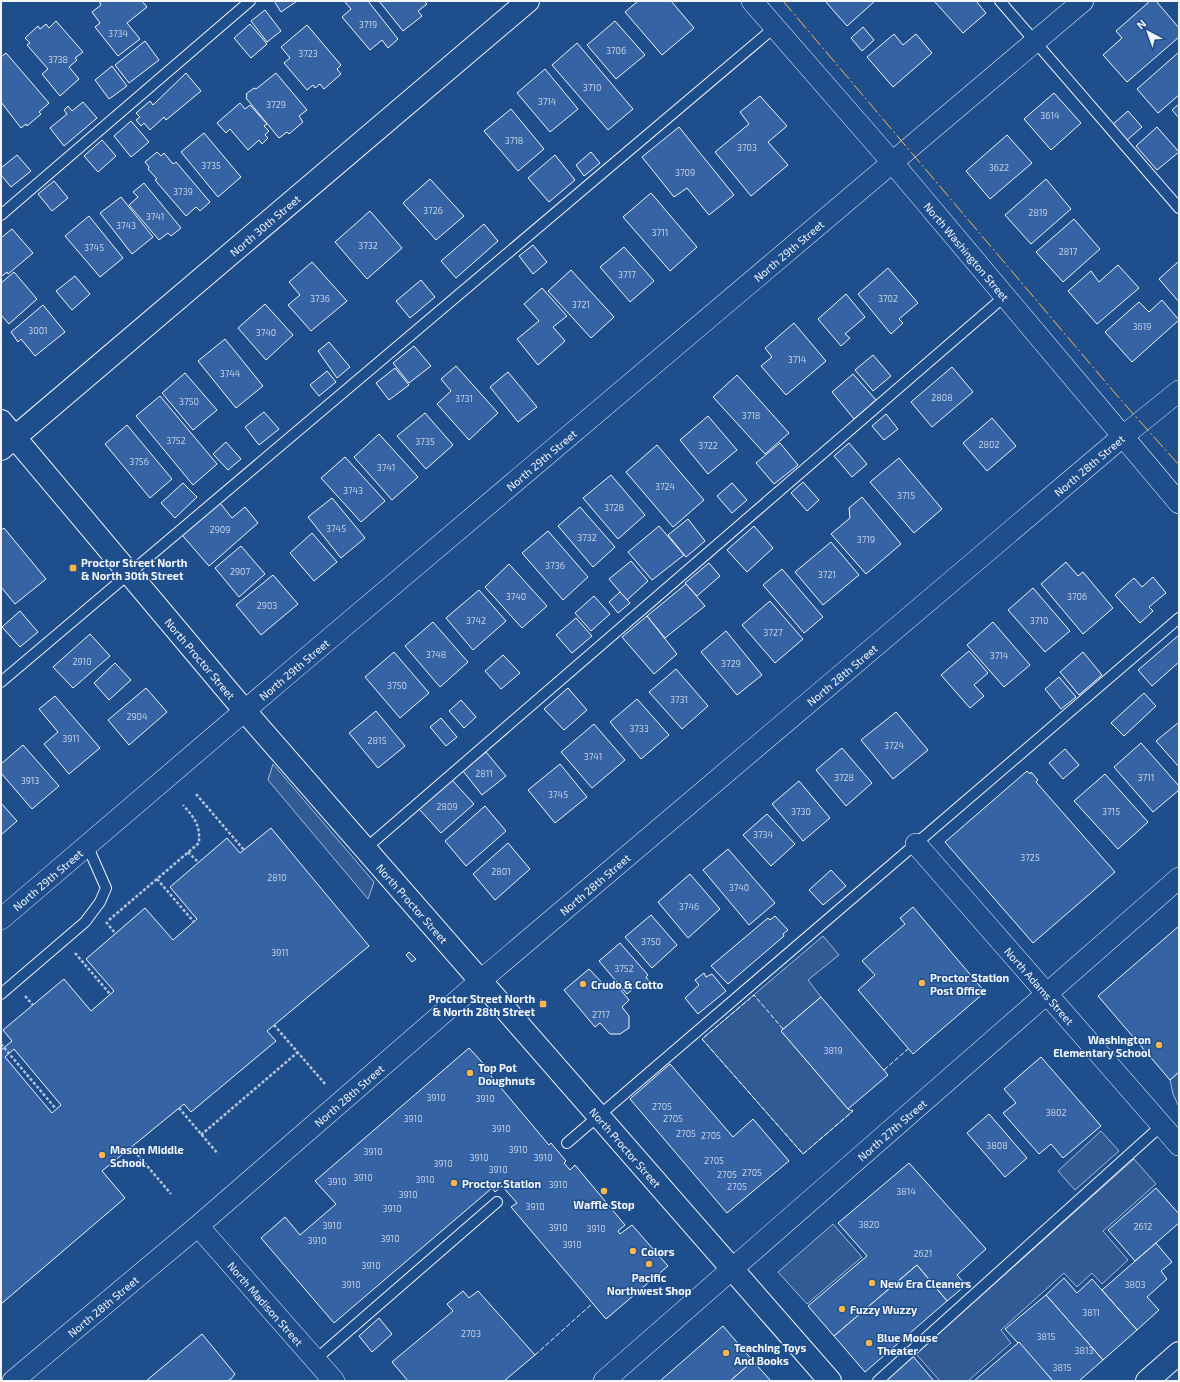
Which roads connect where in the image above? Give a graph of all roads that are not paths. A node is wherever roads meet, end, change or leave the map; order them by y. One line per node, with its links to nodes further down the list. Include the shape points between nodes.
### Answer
1 (250, 1): 10 (lane)
2 (528, 1): 13 (street, North 30th Street)
3 (752, 1): 6 (street, North Washington Street)
4 (1000, 1): 7 (lane)
5 (1083, 1): 7 (street, North 29th Street)
6 (774, 27): 8 (street, North Washington Street); 16 (lane)
7 (1034, 41): 8 (street, North 29th Street); 9 (lane)
8 (892, 162): 11 (street, North Washington Street); 19 (street, North 29th Street)
9 (1179, 208)
10 (1, 215)
11 (1005, 296): 14 (street, North Washington Street); 22 (lane)
12 (1179, 391): 14 (street, North 28th Street)
13 (5, 436): 16 (street, North Proctor Street)
14 (1122, 437): 15 (street, North Washington Street); 25 (street, North 28th Street)
15 (1179, 503)
16 (128, 573): 18 (lane); 19 (street, North Proctor Street)
17 (1179, 618): 20 (lane)
18 (1, 682)
19 (244, 710): 21 (street, North 29th Street); 22 (street, North Proctor Street)
20 (916, 844): 26 (street, North Adams Street); 28 (lane)
21 (87, 845): 24 (street, North 29th Street); 27 (lane, via 106,888 100,902 85,922)
22 (365, 849): 25 (street, North Proctor Street)
23 (1179, 878): 26 (street, North 27th Street)
24 (1, 919)
25 (480, 981): 28 (street, North Proctor Street); 33 (street, North 28th Street)
26 (1046, 993): 29 (street, North Adams Street); 34 (street, North 27th Street)
27 (1, 994)
28 (599, 1116): 30 (lane); 34 (street, North Proctor Street)
29 (1162, 1125): 31 (street, North Adams Street); 41 (lane)
30 (567, 1143)
31 (1179, 1145)
32 (497, 1202): 36 (lane)
33 (198, 1226): 36 (street, North Madison Street); 37 (street, North 28th Street)
34 (733, 1269): 39 (street, North 27th Street); 40 (street, North Proctor Street)
35 (1179, 1353): 42 (street)
36 (315, 1360): 38 (street, North Madison Street)
37 (13, 1381)
38 (334, 1381)
39 (604, 1381)
40 (830, 1381)
41 (878, 1381)
42 (1147, 1381)

